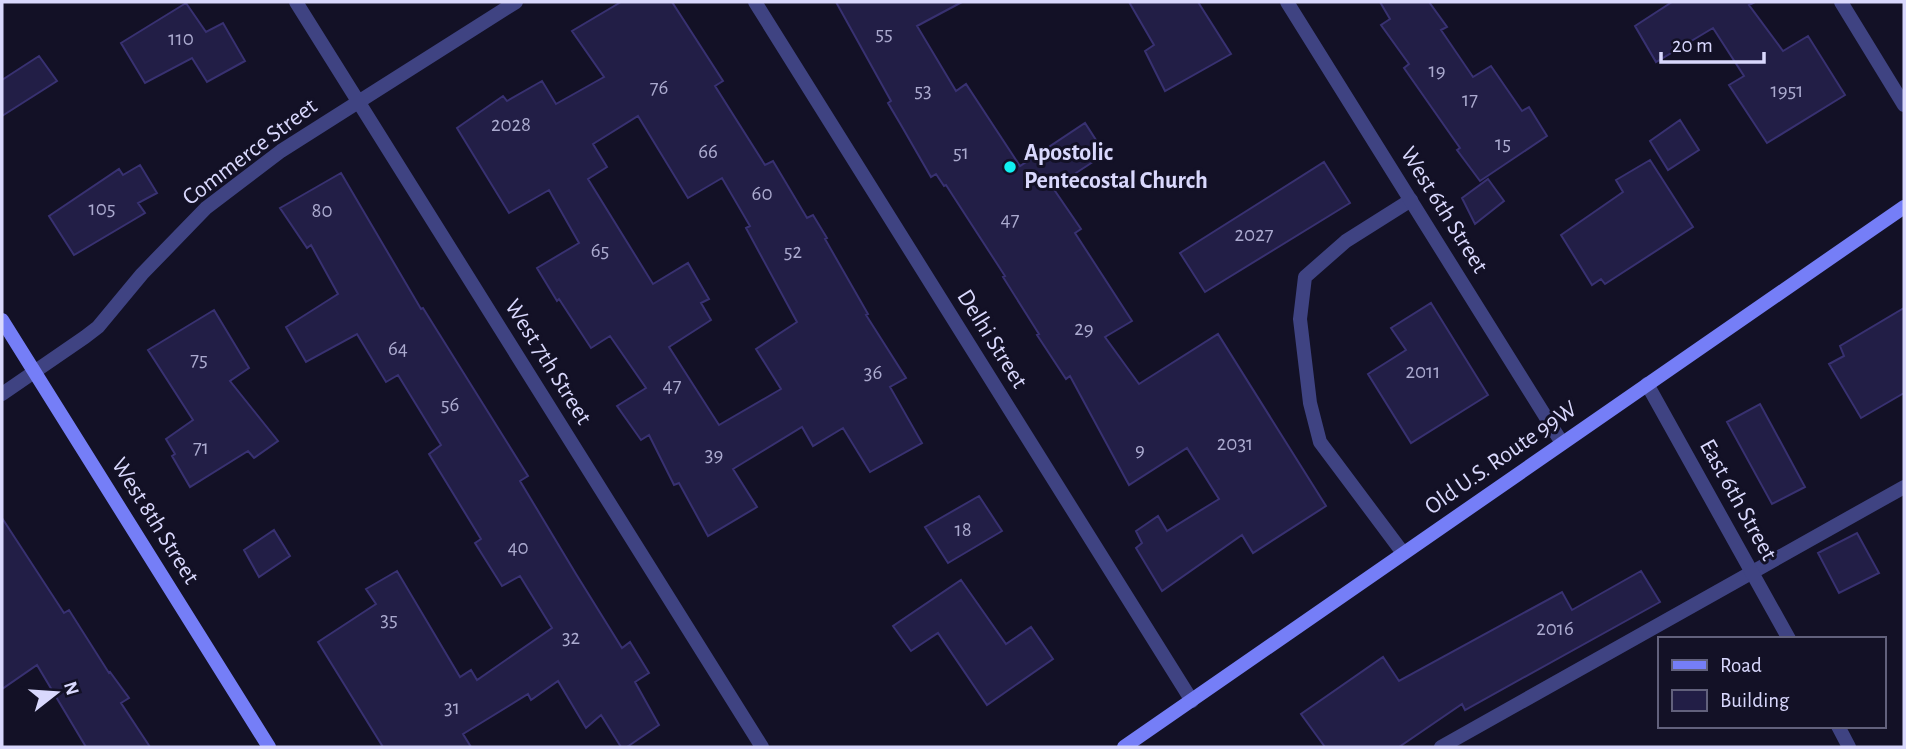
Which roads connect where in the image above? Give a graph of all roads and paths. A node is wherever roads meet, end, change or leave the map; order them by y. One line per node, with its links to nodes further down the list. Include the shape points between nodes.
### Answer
1 (296, 2): 6 (street, West 7th Street)
2 (516, 2): 6 (street, Commerce Street)
3 (755, 2): 19 (street, Delhi Street)
4 (1287, 2): 8 (street, West 6th Street)
5 (1840, 2): 7 (street)
6 (358, 101): 11 (street, Commerce Street, via 206,208 98,327); 22 (street, West 7th Street)
7 (1904, 104)
8 (1410, 200): 14 (street, West 6th Street); 16 (street, via 1346,241 1306,277 1300,319 1310,403 1320,442)
9 (1904, 207): 12 (main road, Old U.S. Route 99W)
10 (2, 320): 11 (main road, West 8th Street)
11 (34, 372): 13 (street, Commerce Street); 21 (main road, West 8th Street)
12 (1647, 384): 14 (main road, Old U.S. Route 99W); 17 (street, East 6th Street)
13 (2, 394)
14 (1562, 443): 16 (main road, Old U.S. Route 99W)
15 (1904, 487): 17 (street)
16 (1403, 553): 19 (main road, Old U.S. Route 99W)
17 (1752, 572): 18 (street, East 6th Street); 24 (street)
18 (1788, 637)
19 (1192, 701): 23 (main road, Old U.S. Route 99W)
20 (1839, 728): 25 (street)
21 (270, 747)
22 (762, 747)
23 (1124, 747)
24 (1441, 747)
25 (1849, 747)

